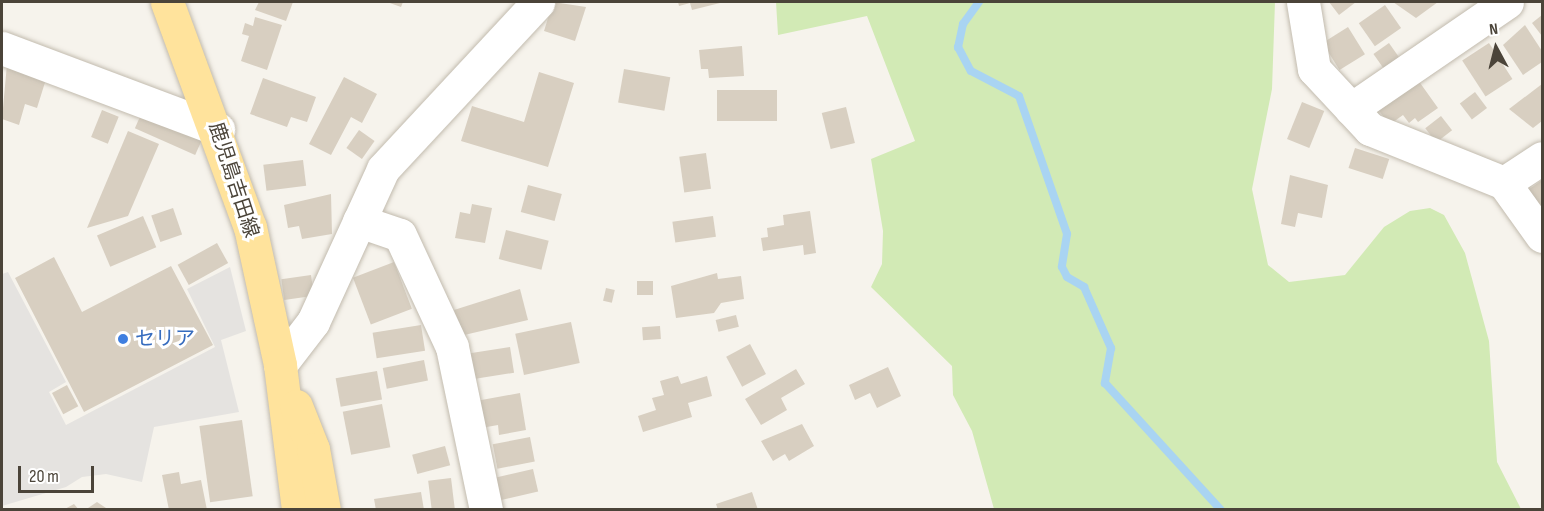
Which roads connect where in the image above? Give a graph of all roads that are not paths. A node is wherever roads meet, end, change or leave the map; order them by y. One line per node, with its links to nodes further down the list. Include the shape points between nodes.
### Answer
1 (167, 2): 7 (main road, 鹿児島吉田線)
2 (538, 2): 10 (street, via 383,169)
3 (1303, 2): 6 (street, via 1314,69)
4 (1507, 2): 6 (street)
5 (2, 48): 7 (street)
6 (1351, 109): 9 (street, via 1370,129)
7 (219, 129): 12 (main road, 鹿児島吉田線, via 250,227)
8 (1542, 158): 9 (street)
9 (1504, 183): 11 (street)
10 (359, 221): 12 (street, via 313,322); 15 (street, via 400,235 452,347)
11 (1542, 236)
12 (280, 365): 13 (main road, 鹿児島吉田線); 14 (main road, 鹿児島吉田線, via 312,449)
13 (298, 510)
14 (324, 510)
15 (486, 510)

